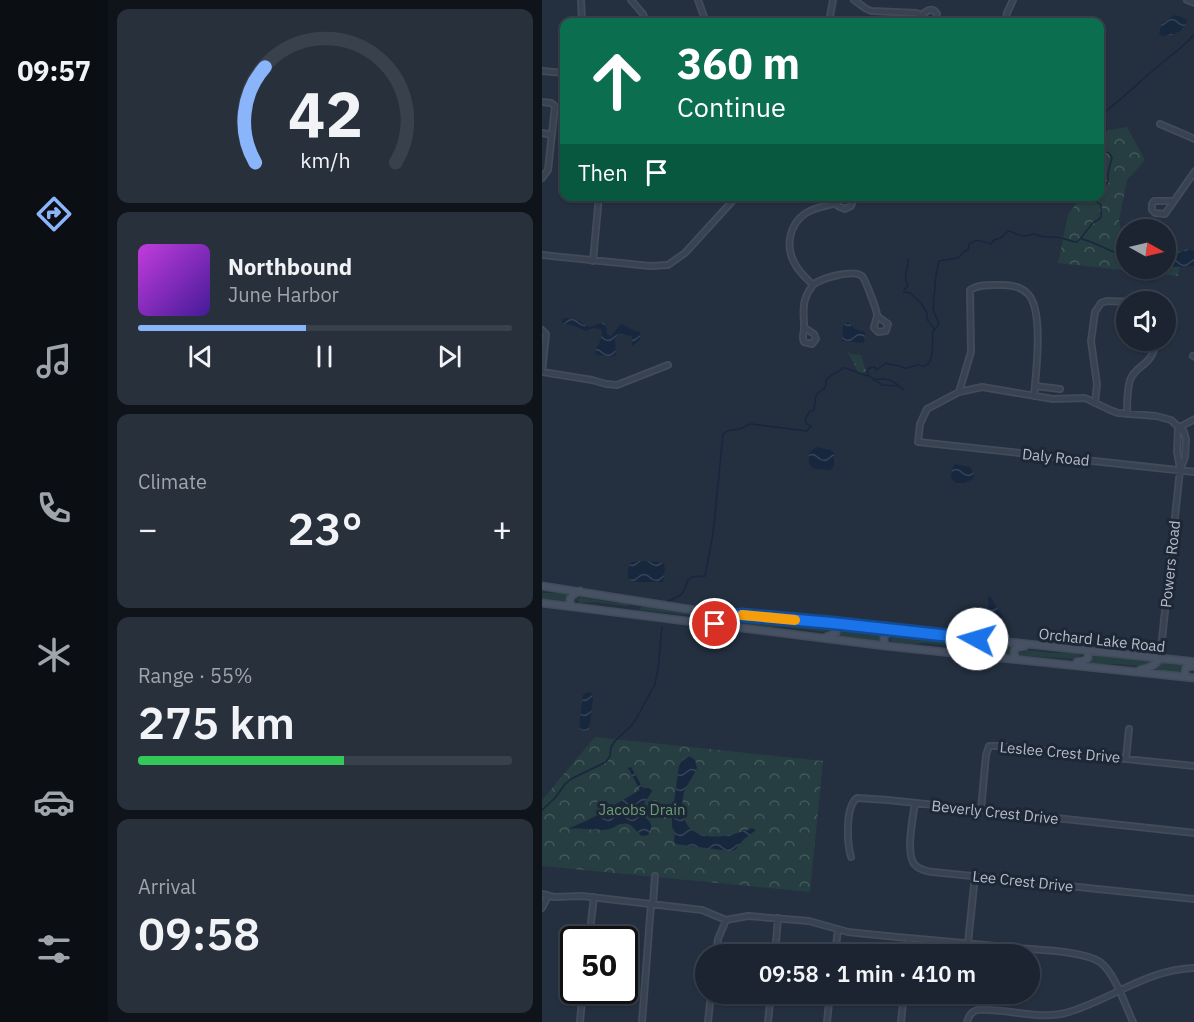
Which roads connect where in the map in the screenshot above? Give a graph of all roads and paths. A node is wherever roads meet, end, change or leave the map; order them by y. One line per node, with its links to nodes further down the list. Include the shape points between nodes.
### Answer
1 (581, 0): 10 (street)
2 (631, 0): 11 (street)
3 (698, 0): 12 (street)
4 (833, 0): 13 (street)
5 (854, 0): 9 (street, via 871,11)
6 (1013, 0): 16 (street)
7 (1187, 0): 8 (street)
8 (1194, 3)
9 (922, 15): 14 (street); 15 (street, via 928,10 935,11)
10 (582, 18)
11 (644, 18)
12 (705, 18)
13 (830, 18)
14 (925, 18)
15 (936, 18)
16 (1006, 18)
17 (542, 71): 18 (street)
18 (560, 73)
19 (542, 102): 22 (street, via 555,106)
20 (1160, 124): 23 (street)
21 (542, 134): 22 (street)
22 (552, 135): 25 (street, via 548,170)
23 (1194, 139)
24 (1194, 171): 29 (street)
25 (542, 178)
26 (599, 201): 32 (street)
27 (732, 201): 32 (street, via 685,253 668,265)
28 (852, 201): 30 (street, via 847,209)
29 (1173, 201): 29 (street, via 1157,200 1152,210 1165,214)
30 (837, 203): 33 (street, via 804,215 791,234 789,247 795,264)
31 (542, 255): 32 (street)
32 (593, 261)
33 (814, 285): 35 (street, via 846,273 861,275); 36 (street, via 806,296)
34 (1116, 301): 45 (street, via 1101,303 1095,312 1091,341 1097,384)
35 (877, 316)
36 (805, 328)
37 (542, 330): 40 (street, via 546,334)
38 (1154, 351): 46 (street, via 1131,378)
39 (668, 365): 40 (street, via 617,385)
40 (542, 372)
41 (1035, 386): 42 (street); 43 (street, via 1037,332 1033,301 1013,286 975,286 969,295 971,352); 44 (street)
42 (1060, 389)
43 (959, 392): 44 (street, via 982,387); 51 (street, Daly Road, via 927,409 918,442)
44 (1034, 396): 45 (street, via 1085,398)
45 (1095, 403): 46 (street)
46 (1127, 414): 48 (street, via 1171,420)
47 (1194, 421): 48 (street)
48 (1178, 428): 49 (street); 50 (street, via 1184,432)
49 (1178, 442): 50 (street); 51 (street)
50 (1186, 442): 51 (street)
51 (1180, 470): 52 (street, Daly Road); 70 (street, Powers Road)
52 (1194, 472)
53 (542, 586): 54 (main road, Orchard Lake Road)
54 (580, 591): 55 (main road, Orchard Lake Road); 57 (main road, via 569,599)
55 (633, 600): 58 (main road); 59 (main road, Orchard Lake Road)
56 (542, 603): 57 (main road, Orchard Lake Road)
57 (572, 606): 58 (main road, Orchard Lake Road)
58 (632, 614): 61 (main road, Orchard Lake Road)
59 (742, 615): 60 (main road, Orchard Lake Road); 61 (main road, via 720,618)
60 (832, 623): 62 (main road, Orchard Lake Road); 63 (main road, via 836,633)
61 (715, 624): 63 (main road, Orchard Lake Road)
62 (909, 631): 64 (main road, Orchard Lake Road); 66 (main road, via 886,634)
63 (822, 638): 66 (main road, Orchard Lake Road)
64 (977, 639): 65 (main road, Orchard Lake Road); 68 (main road, via 976,649)
65 (1035, 645): 67 (main road, Orchard Lake Road); 69 (main road, via 1015,648)
66 (886, 646): 68 (main road, Orchard Lake Road)
67 (1086, 651): 70 (main road, Orchard Lake Road); 71 (main road, via 1084,661)
68 (962, 653): 69 (main road, Orchard Lake Road)
69 (1016, 658): 71 (main road, Orchard Lake Road)
70 (1160, 658): 72 (main road, Orchard Lake Road); 73 (main road, via 1152,666)
71 (1065, 664): 73 (main road, Orchard Lake Road)
72 (1194, 664): 74 (main road, via 1186,667)
73 (1134, 671): 74 (main road, Orchard Lake Road)
74 (1186, 677): 75 (main road, Orchard Lake Road)
75 (1194, 678)
76 (1128, 729): 77 (street)
77 (1126, 759): 78 (street, Leslee Crest Drive); 80 (street, Leslee Crest Drive, via 989,746)
78 (1194, 766)
79 (915, 803): 80 (street, Beverly Crest Drive); 82 (street, Beverly Crest Drive, via 854,800 847,845); 84 (street, Lee Crest Drive, via 910,850 914,864 933,872)
80 (982, 810): 81 (street, Beverly Crest Drive)
81 (1194, 833)
82 (851, 856)
83 (655, 876): 89 (street)
84 (975, 876): 88 (street, Lee Crest Drive); 96 (street)
85 (542, 894): 86 (street)
86 (548, 896): 87 (street); 90 (street)
87 (594, 897): 89 (street); 93 (street)
88 (1194, 900)
89 (652, 904): 92 (street, via 702,910); 109 (street)
90 (542, 908)
91 (778, 918): 92 (street, via 748,916); 94 (street, via 819,923); 98 (street)
92 (726, 920): 97 (street)
93 (591, 926)
94 (838, 930): 95 (street); 99 (street)
95 (909, 939): 96 (street); 100 (street)
96 (968, 943): 102 (street, via 1086,956 1102,963)
97 (717, 944)
98 (776, 944)
99 (836, 944)
100 (909, 944)
101 (1194, 968): 102 (street, via 1161,973)
102 (1119, 991): 114 (street, via 1067,1013 977,1010); 115 (street)
103 (582, 1004): 108 (street)
104 (710, 1004): 110 (street)
105 (769, 1004): 111 (street)
106 (829, 1004): 112 (street)
107 (903, 1004): 113 (street)
108 (580, 1022)
109 (642, 1022)
110 (708, 1022)
111 (767, 1022)
112 (827, 1022)
113 (901, 1022)
114 (967, 1022)
115 (1133, 1022)

